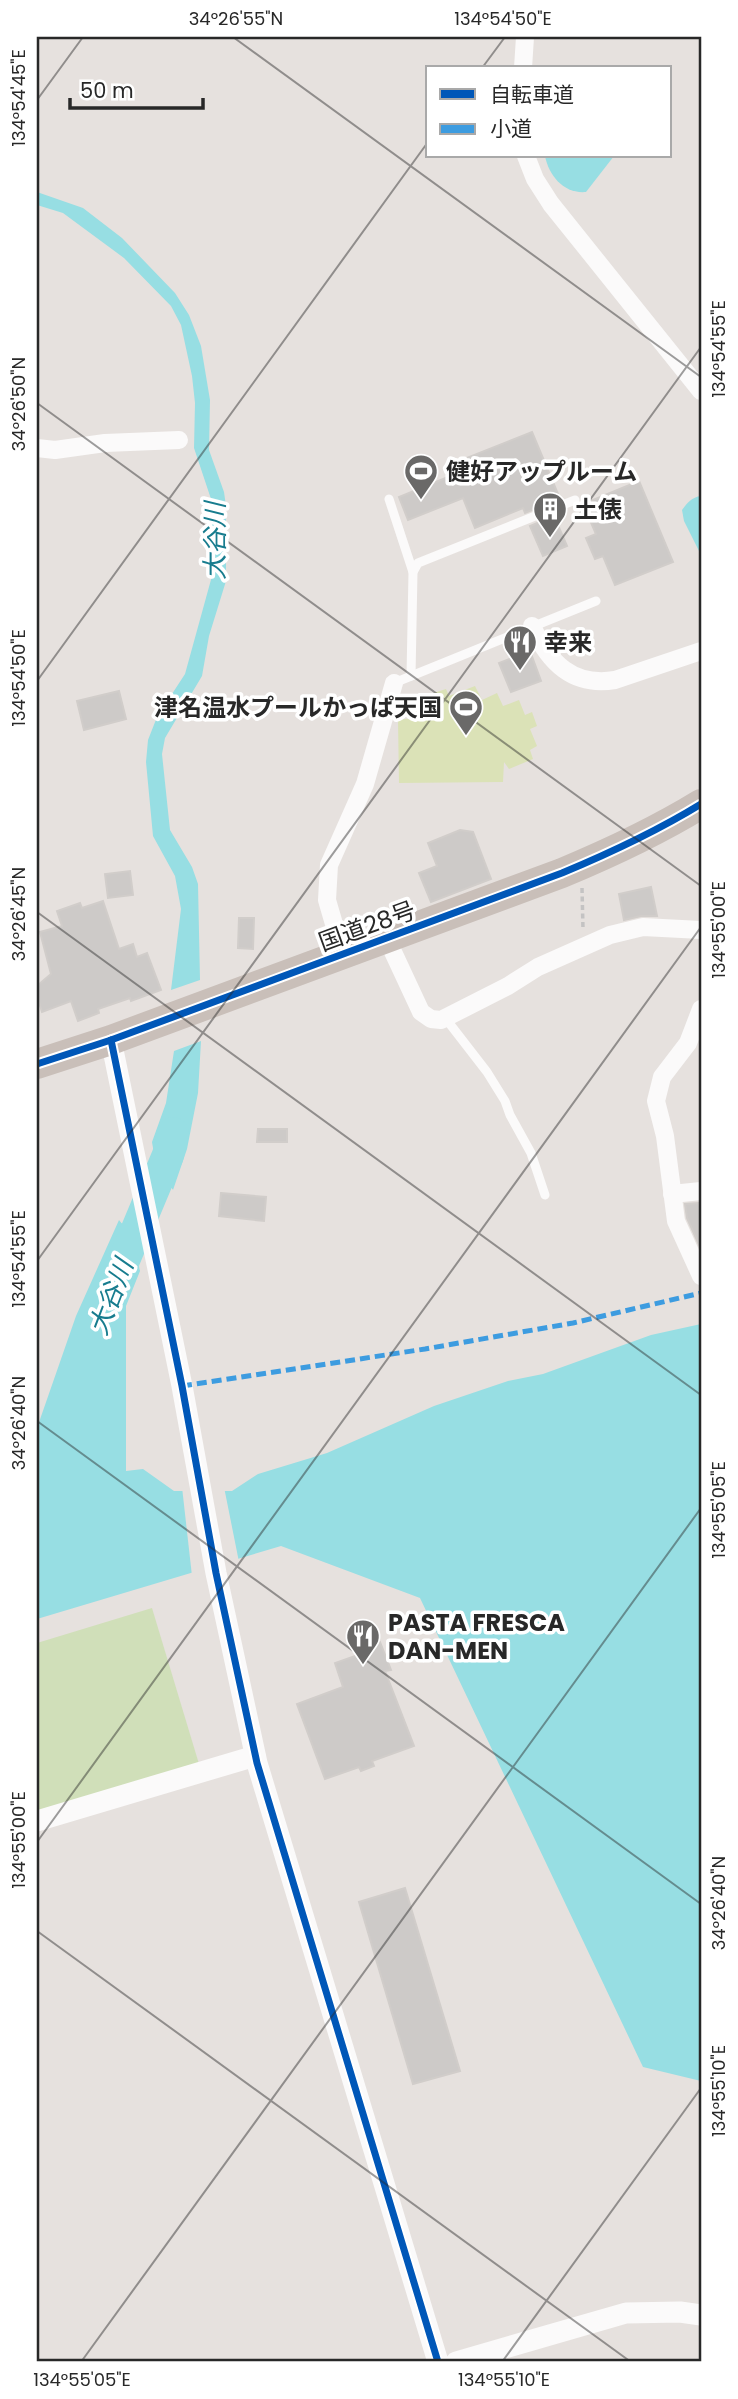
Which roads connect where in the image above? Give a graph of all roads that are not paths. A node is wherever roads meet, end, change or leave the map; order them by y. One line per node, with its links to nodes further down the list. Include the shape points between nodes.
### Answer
1 (525, 37): 2 (street)
2 (523, 66)
3 (527, 158): 4 (street, via 551,204)
4 (701, 391)
5 (179, 440): 6 (street)
6 (37, 448)
7 (389, 499): 9 (lane)
8 (575, 500): 9 (lane, via 418,563)
9 (413, 572): 13 (lane)
10 (596, 601): 11 (lane)
11 (532, 626): 12 (street, via 550,656 584,680 615,680); 13 (lane)
12 (701, 651)
13 (402, 679): 18 (street, via 365,784 329,865 327,900)
14 (701, 804): 16 (highway, 国道28号, via 617,850)
15 (693, 930): 17 (street); 20 (street, via 643,928 610,935 538,967)
16 (387, 939): 18 (highway, 国道28号); 20 (street, via 421,1012 431,1019)
17 (701, 945)
18 (343, 955): 21 (highway, 国道28号)
19 (701, 1009): 24 (street, via 688,1043 657,1089)
20 (446, 1019): 25 (lane, via 505,1101 531,1153)
21 (111, 1040): 22 (highway, 国道28号); 27 (street)
22 (37, 1064)
23 (701, 1191): 24 (street)
24 (671, 1194): 26 (street, via 676,1221)
25 (545, 1195)
26 (701, 1276)
27 (255, 1756): 28 (street); 30 (street)
28 (37, 1822)
29 (701, 2315): 31 (street, via 626,2313)
30 (438, 2362)
31 (456, 2362)

